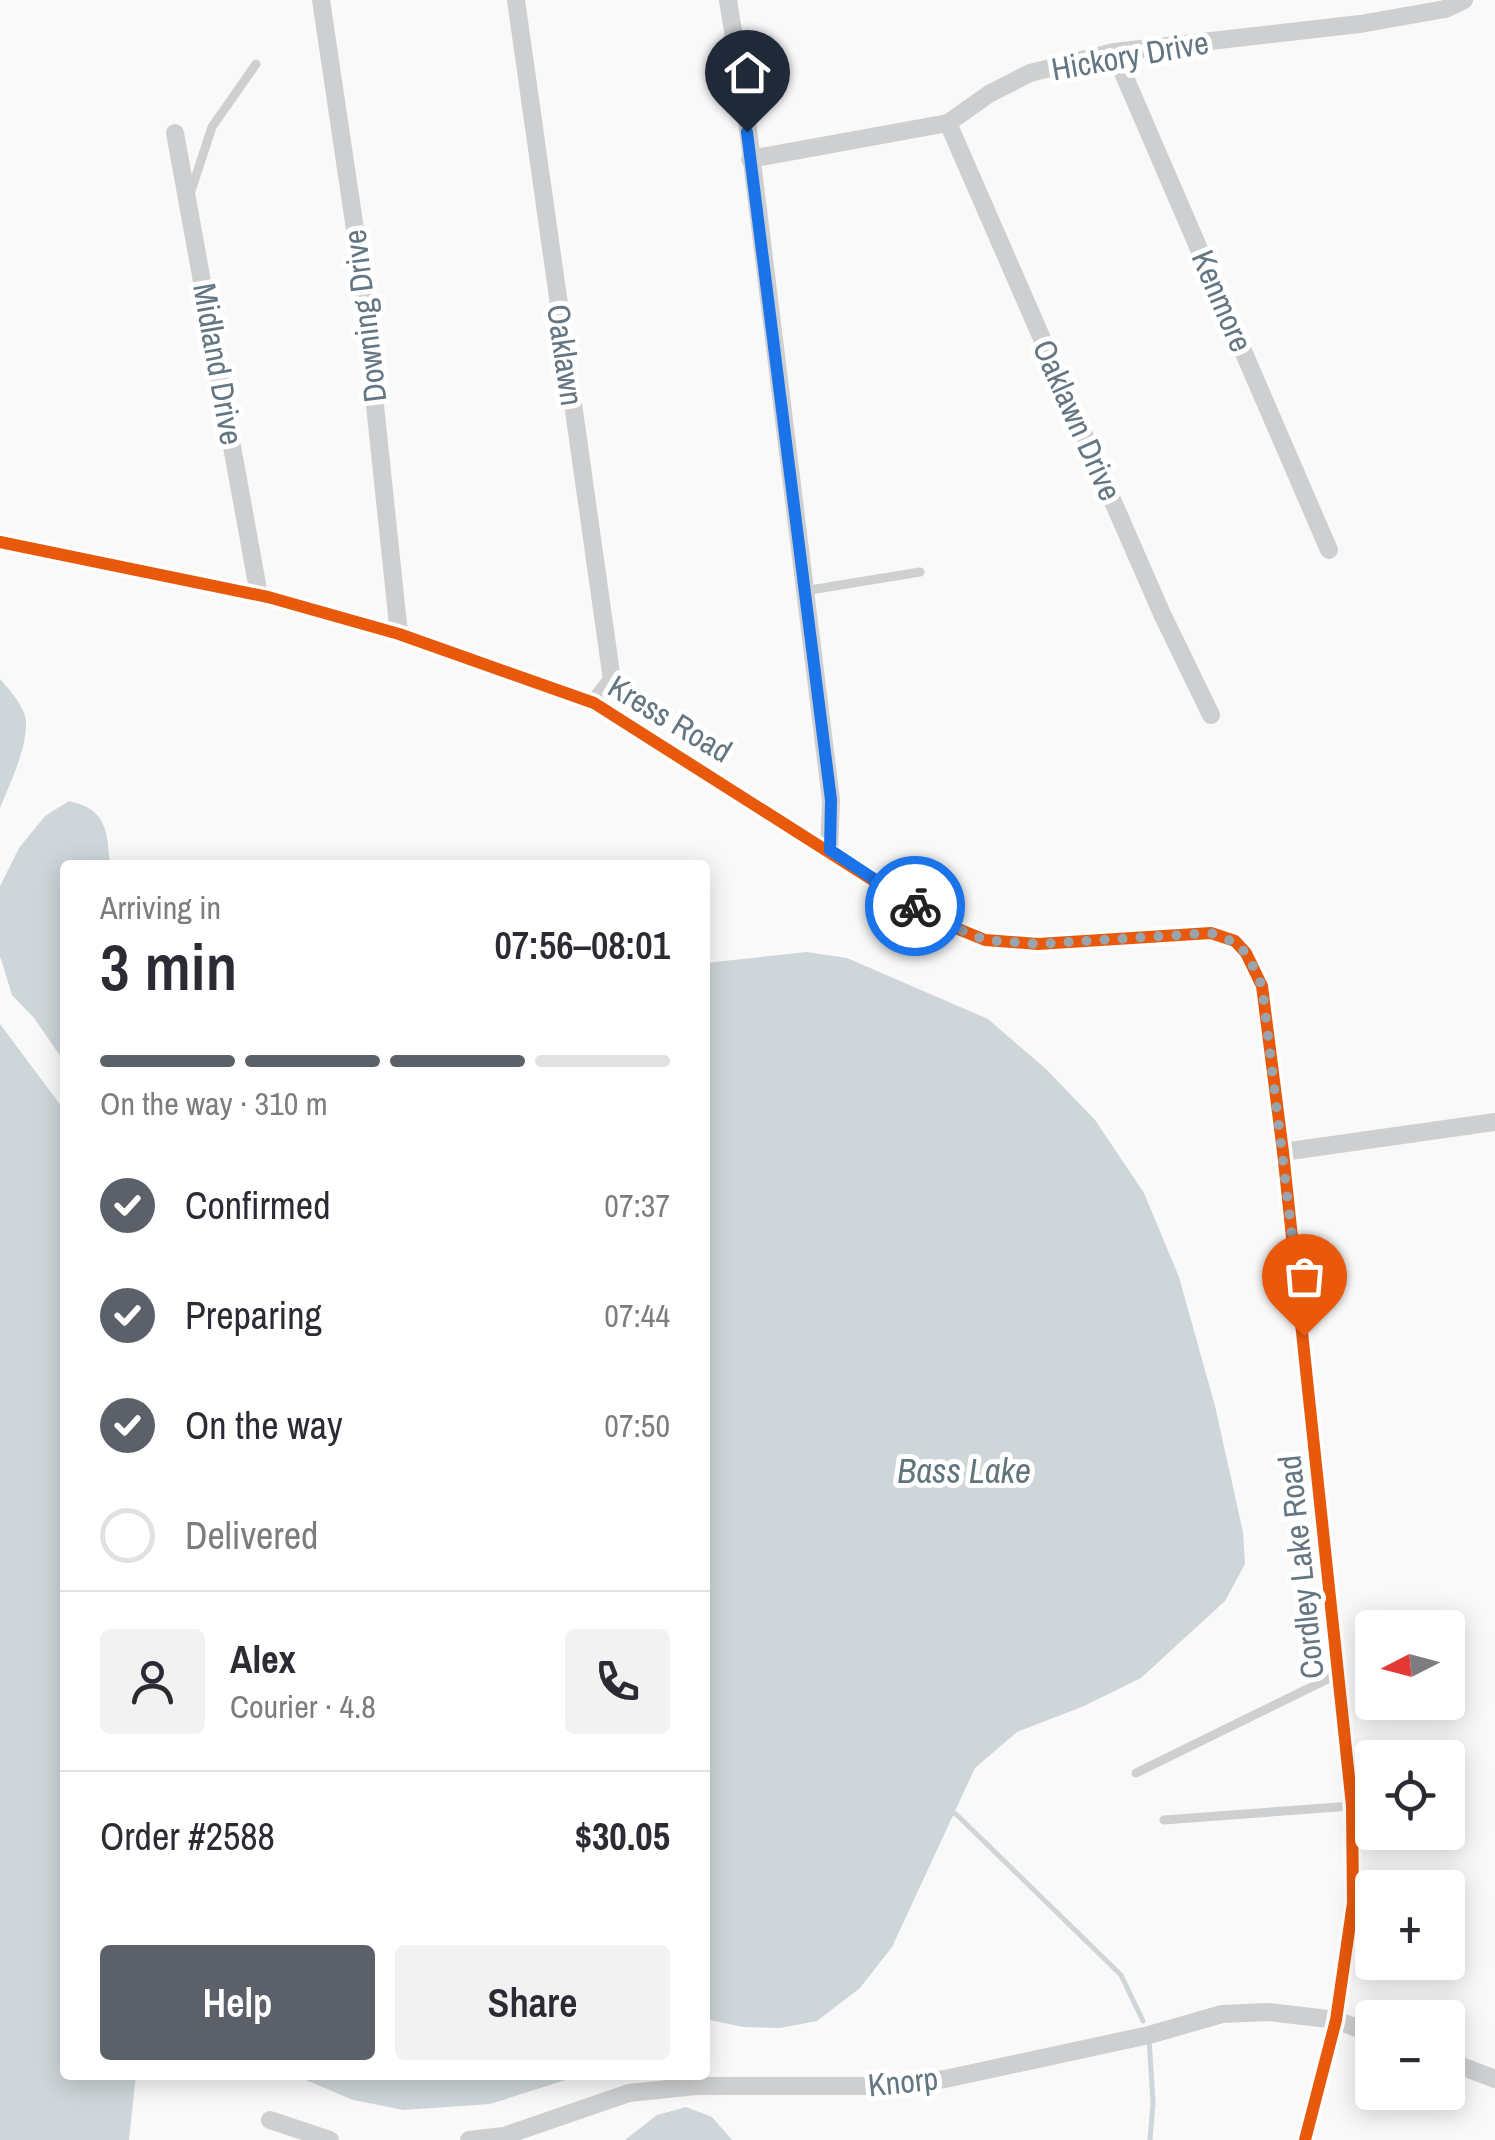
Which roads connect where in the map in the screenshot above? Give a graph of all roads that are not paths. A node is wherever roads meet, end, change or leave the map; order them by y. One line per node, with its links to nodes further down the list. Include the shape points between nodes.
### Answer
1 (320, 0): 16 (street, Downing Drive, via 360,263)
2 (516, 0): 17 (street, Oaklawn, via 612,680)
3 (728, 0): 9 (street)
4 (1464, 0): 5 (street, Hickory Drive, via 1360,24)
5 (1114, 52): 7 (street, Hickory Drive, via 1030,73); 12 (street, Kenmore)
6 (256, 64): 10 (lane, via 212,127)
7 (948, 123): 9 (street, Hickory Drive); 18 (street, Oaklawn Drive)
8 (175, 134): 10 (street, Midland Drive)
9 (750, 159): 14 (street)
10 (189, 199): 15 (street, Midland Drive)
11 (0, 542): 15 (street, Kress Road)
12 (1329, 550)
13 (920, 572): 14 (lane)
14 (804, 591): 19 (street, via 831,800)
15 (259, 595): 16 (street, Kress Road)
16 (399, 634): 17 (street, Kress Road)
17 (594, 703): 19 (street, Kress Road)
18 (1211, 715)
19 (830, 850): 20 (street, Kress Road, via 934,919 985,940 1038,944 1211,933 1235,941)
20 (1262, 986): 22 (street, Cordley Lake Road)
21 (1495, 1122): 22 (street)
22 (1284, 1152): 23 (street, Cordley Lake Road)
23 (1340, 1674): 24 (lane); 25 (street, Cordley Lake Road)
24 (1136, 1772)
25 (1352, 1806): 26 (lane); 27 (street, Cordley Lake Road, via 1353,1904)
26 (1164, 1820)
27 (1336, 2020): 28 (street, Knorp); 33 (street, Knorp, via 1222,2014 1149,2035 885,2086 696,2086 629,2093 504,2136); 34 (street, Cordley Lake Road)
28 (1355, 2027)
29 (1465, 2068): 30 (street)
30 (1495, 2079)
31 (270, 2120): 32 (street)
32 (330, 2140)
33 (470, 2140)
34 (1305, 2140)

